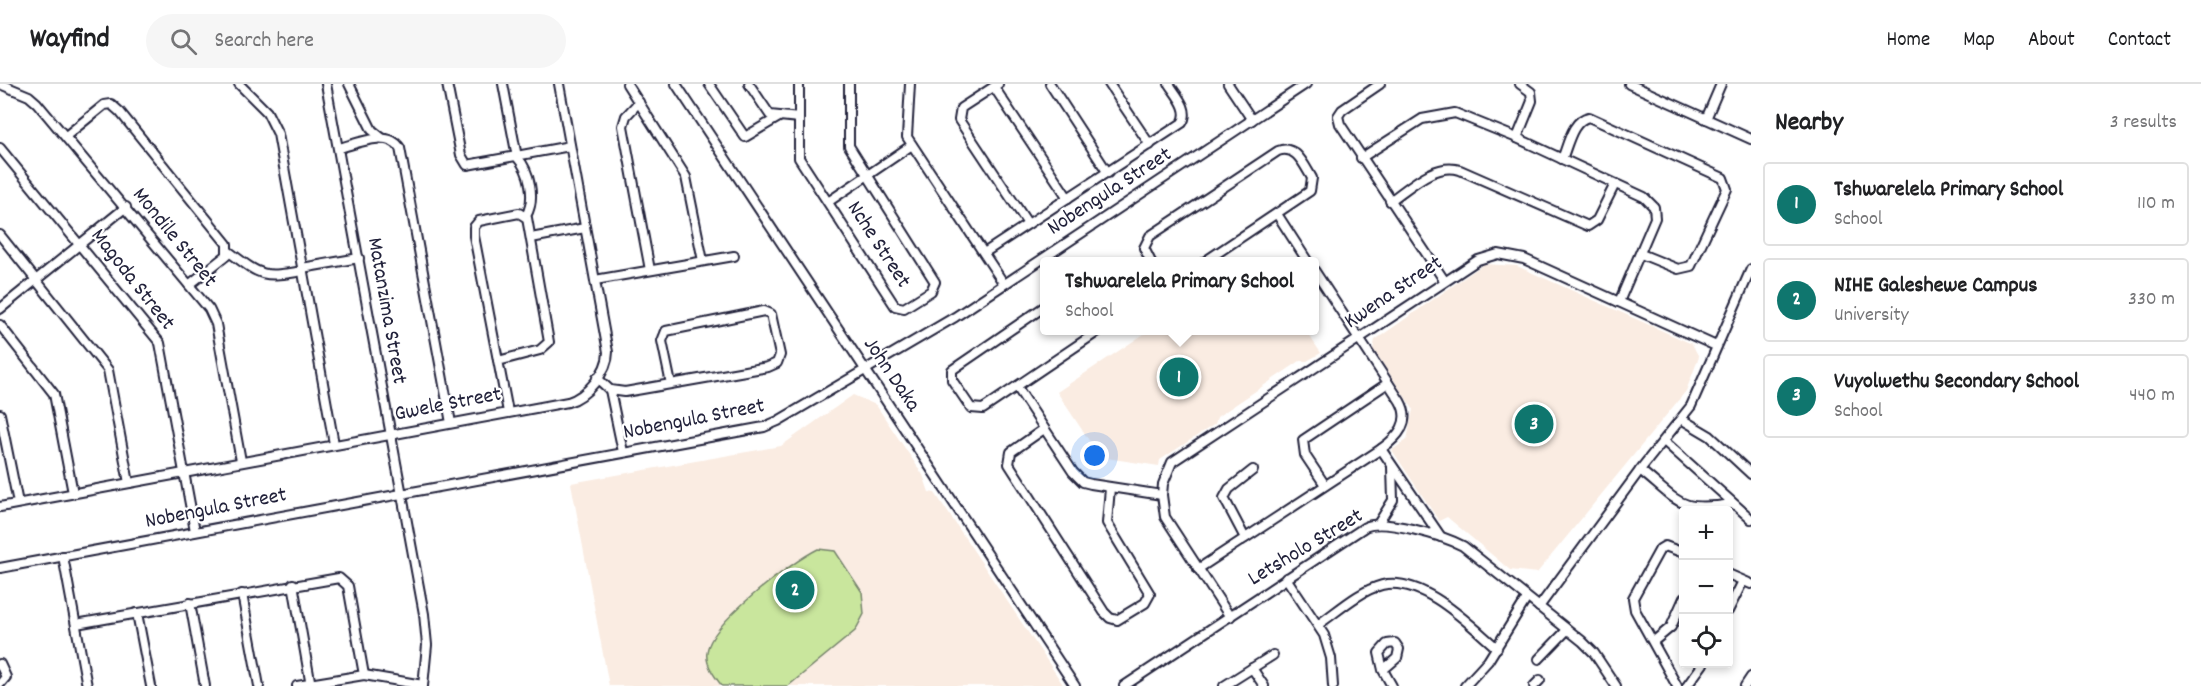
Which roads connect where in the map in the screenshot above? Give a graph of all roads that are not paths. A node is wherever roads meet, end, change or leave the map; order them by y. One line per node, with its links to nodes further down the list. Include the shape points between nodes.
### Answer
1 (0, 84): 31 (street, Mondile Street, via 34,99)
2 (239, 84): 68 (street, via 275,125)
3 (326, 84): 39 (street, Matanzima Street)
4 (349, 84): 32 (street, via 372,130)
5 (447, 84): 40 (street, via 465,163)
6 (503, 84): 40 (street)
7 (559, 84): 37 (street, Gwele Street)
8 (627, 84): 26 (street)
9 (676, 84): 85 (street, John Daka)
10 (709, 84): 27 (street, via 745,136)
11 (749, 84): 27 (street, via 768,113)
12 (799, 84): 28 (street, Nche Street)
13 (849, 84): 44 (street, Nche Street, via 847,141)
14 (910, 84): 35 (street, via 906,126)
15 (1050, 84): 43 (street)
16 (1109, 84): 36 (street)
17 (1169, 84): 36 (street, via 1185,110 1185,118)
18 (1241, 84): 25 (street)
19 (1306, 84): 30 (street, Nobengula Street)
20 (1380, 84): 41 (street, via 1338,116)
21 (1520, 84): 33 (street, via 1531,92 1532,101)
22 (1629, 84): 29 (street)
23 (1721, 84): 29 (street)
24 (996, 85): 46 (street); 52 (street, via 961,108 959,120)
25 (1230, 87): 30 (street)
26 (639, 102): 67 (street, via 686,177); 70 (street, via 626,116 623,126)
27 (779, 117): 28 (street)
28 (799, 118): 48 (street, Nche Street, via 799,159)
29 (1706, 119): 34 (street)
30 (1252, 120): 61 (street, Nobengula Street)
31 (66, 136): 49 (street, Mondile Street); 57 (street, via 105,105 114,107 227,244)
32 (382, 138): 39 (street); 94 (street, via 392,140 400,148)
33 (1517, 138): 41 (street, via 1461,114 1436,114); 42 (street)
34 (1751, 139)
35 (912, 145): 44 (street); 58 (street)
36 (1150, 145): 43 (street)
37 (570, 146): 40 (street); 53 (street, Gwele Street)
38 (0, 148): 56 (street, Magoda Street)
39 (339, 148): 65 (street, Matanzima Street)
40 (517, 157): 51 (street, via 524,166 532,202)
41 (1361, 158): 47 (street)
42 (1562, 159): 45 (street); 59 (street, via 1576,124 1589,117 1723,178 1727,189 1691,266 1677,268)
43 (1108, 172): 46 (street)
44 (867, 175): 48 (street); 48 (street, Nche Street, via 934,278 931,291 909,306 895,306)
45 (1615, 184): 47 (street, via 1598,220 1588,226 1455,168 1440,168); 59 (street, via 1644,196 1654,207 1655,218)
46 (1068, 198): 52 (street)
47 (1390, 201): 74 (street)
48 (828, 202)
49 (126, 207): 56 (street); 76 (street, Mondile Street)
50 (1277, 214): 62 (street, via 1313,188 1312,178 1291,150 1278,151 1149,236 1144,248); 63 (street); 64 (street)
51 (526, 216): 55 (street); 84 (street, via 516,213 479,221 474,227)
52 (1028, 224): 58 (street)
53 (585, 228): 55 (street); 73 (street, Gwele Street)
54 (0, 235): 71 (street)
55 (531, 238): 84 (street, via 549,342 540,350)
56 (80, 243): 71 (street); 105 (street, Magoda Street, via 160,343)
57 (228, 251): 68 (street, via 266,276); 76 (street)
58 (984, 253): 75 (street)
59 (1641, 254): 77 (street)
60 (734, 256): 67 (street)
61 (1045, 257)
62 (1149, 257)
63 (1210, 257)
64 (1305, 257)
65 (358, 258): 68 (street); 96 (street, Matanzima Street)
66 (1040, 260): 75 (street, Nobengula Street)
67 (703, 261): 70 (street)
68 (303, 269): 98 (street)
69 (1751, 269): 83 (street)
70 (650, 270): 73 (street)
71 (36, 278): 78 (street); 107 (street, via 108,370)
72 (1319, 278): 82 (street)
73 (595, 280): 86 (street, Gwele Street, via 608,352)
74 (1444, 280): 77 (street, Kwena Street, via 1479,260 1507,255); 82 (street, Kwena Street)
75 (1004, 284): 85 (street, Nobengula Street)
76 (189, 285): 101 (street, Mondile Street, via 216,324)
77 (1619, 302): 83 (street, Kwena Street)
78 (0, 309)
79 (1040, 310): 89 (street, via 952,370 952,380 974,410 983,409)
80 (0, 325): 110 (street, via 54,394)
81 (1094, 335): 89 (street)
82 (1358, 338): 87 (street); 112 (street, Kwena Street, via 1173,462 1166,472)
83 (1716, 346): 93 (street, via 1703,383)
84 (498, 361): 91 (street)
85 (864, 369): 100 (street, Nobengula Street, via 764,427); 158 (street, John Daka)
86 (597, 378): 90 (street); 91 (street, Gwele Street, via 573,401)
87 (1388, 383): 99 (street, via 1405,416 1398,435); 108 (street, via 1303,440 1305,455)
88 (671, 384): 88 (street, via 777,363 780,355 771,314 764,311 666,331 662,341); 90 (street, via 625,392)
89 (1017, 387): 95 (street)
90 (610, 390): 100 (street)
91 (508, 412): 94 (street, Gwele Street)
92 (0, 414): 113 (street)
93 (1683, 420): 97 (street); 106 (street, via 1710,436)
94 (451, 423): 96 (street, Gwele Street)
95 (1044, 429): 109 (street, via 1078,478); 109 (street, via 1011,452 1009,464 1104,612 1117,620 1145,603 1150,594 1107,523)
96 (390, 435): 98 (street, Gwele Street); 111 (street, Matanzima Street)
97 (1664, 441): 104 (street); 114 (street)
98 (334, 444): 101 (street, Gwele Street)
99 (1381, 449): 102 (street); 108 (street)
100 (623, 452): 111 (street, Nobengula Street)
101 (241, 461): 105 (street, Gwele Street)
102 (1392, 465): 117 (street, via 1393,500); 119 (street)
103 (1253, 470): 120 (street, via 1229,489 1224,498)
104 (1640, 470): 114 (street, via 1684,505 1701,509); 133 (street)
105 (185, 472): 107 (street, Gwele Street); 118 (street, Magoda Street)
106 (1751, 474)
107 (129, 483): 110 (street, Gwele Street)
108 (1325, 485): 120 (street)
109 (1110, 488): 112 (street)
110 (73, 493): 113 (street, Gwele Street)
111 (401, 493): 118 (street, Nobengula Street); 152 (street, Matanzima Street, via 427,631)
112 (1162, 495): 124 (street, Kwena Street, via 1165,517)
113 (18, 503): 115 (street, Gwele Street)
114 (1733, 504): 116 (street)
115 (0, 507)
116 (1751, 519)
117 (1378, 524): 119 (street, Letsholo Street); 126 (street, Letsholo Street, via 1365,528)
118 (195, 531): 122 (street, Nobengula Street)
119 (1441, 537): 130 (street, Letsholo Street, via 1462,546)
120 (1245, 538): 124 (street)
121 (1679, 553): 140 (street, via 1662,547 1634,593 1635,610)
122 (63, 556): 123 (street, Nobengula Street); 137 (street)
123 (0, 568)
124 (1198, 569): 136 (street, Kwena Street)
125 (1733, 576): 127 (street)
126 (1286, 578): 136 (street, Letsholo Street); 138 (street)
127 (1747, 582): 132 (street)
128 (293, 584): 129 (street); 148 (street, via 332,578 348,586); 151 (street)
129 (242, 594): 131 (street); 156 (street)
130 (1527, 598): 133 (street, Letsholo Street); 141 (street)
131 (190, 603): 135 (street); 155 (street)
132 (1733, 603)
133 (1539, 607): 139 (street, Letsholo Street)
134 (1679, 608): 140 (street, via 1671,627)
135 (137, 613): 137 (street); 154 (street)
136 (1230, 617): 159 (street, Letsholo Street)
137 (76, 624): 153 (street)
138 (1319, 624): 141 (street, via 1373,589 1388,584 1440,601); 162 (street, via 1328,644)
139 (1567, 630): 143 (street); 165 (street, Letsholo Street, via 1593,653)
140 (1654, 641): 166 (street)
141 (1497, 648): 164 (street)
142 (1272, 655): 145 (street)
143 (1539, 659)
144 (0, 664): 150 (street, via 6,677)
145 (1252, 668): 160 (street); 161 (street)
146 (1700, 668): 167 (street)
147 (1383, 670): 163 (street)
148 (364, 675): 151 (street); 152 (street)
149 (1751, 677): 168 (street)
150 (0, 684)
151 (311, 685): 157 (street)
152 (423, 685)
153 (87, 686)
154 (151, 686)
155 (205, 686)
156 (259, 686)
157 (297, 686)
158 (1075, 686)
159 (1124, 686)
160 (1224, 686)
161 (1264, 686)
162 (1333, 686)
163 (1392, 686)
164 (1465, 686)
165 (1616, 686)
166 (1677, 686)
167 (1687, 686)
168 (1745, 686)

